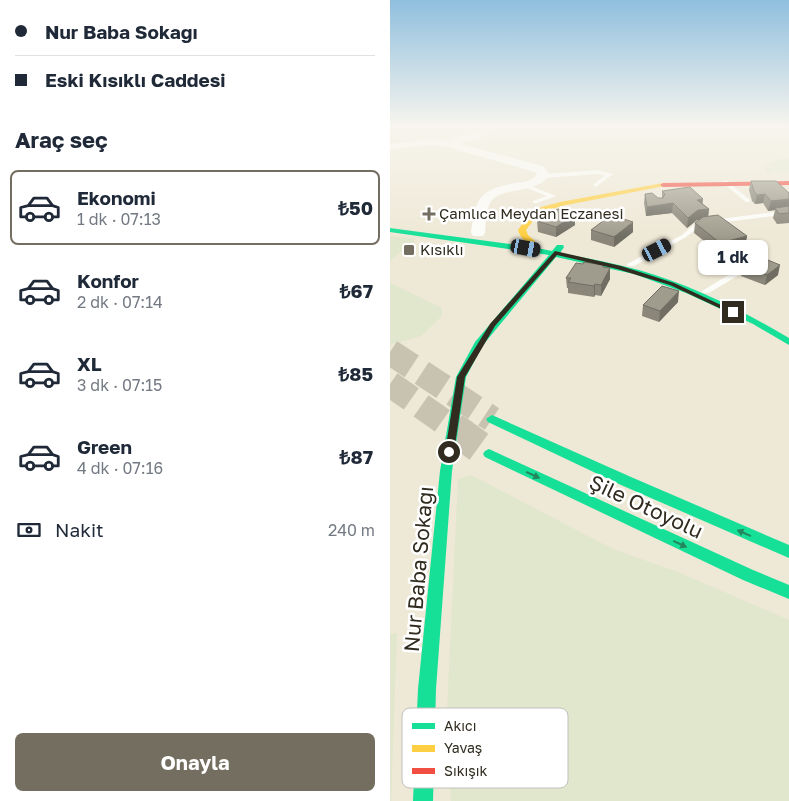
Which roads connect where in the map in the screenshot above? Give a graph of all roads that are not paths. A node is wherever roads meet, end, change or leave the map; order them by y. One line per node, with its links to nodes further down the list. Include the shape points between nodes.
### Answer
1 (513, 162): 2 (street, via 539,169)
2 (544, 176): 5 (street, via 535,183); 6 (lane, via 610,174)
3 (725, 182): 4 (main road); 7 (main road); 9 (lane)
4 (680, 183): 8 (lane); 14 (main road, via 541,210 522,230)
5 (524, 185): 10 (lane, via 553,196); 13 (street, via 487,196 482,204)
6 (596, 185)
7 (782, 185)
8 (695, 195)
9 (748, 201)
10 (535, 202)
11 (789, 212): 17 (lane, via 699,223 684,236)
12 (391, 229): 13 (main road); 15 (main road)
13 (478, 233): 14 (main road)
14 (531, 242): 15 (main road)
15 (557, 250): 17 (main road); 20 (main road, via 672,284); 25 (main road, Nur Baba Sokağı, via 492,326 461,377 446,471)
16 (758, 261): 18 (lane)
17 (631, 264): 18 (main road, via 669,275)
18 (706, 291): 19 (main road)
19 (789, 329)
20 (789, 342)
21 (492, 419): 23 (main road, Şile Otoyolu, one-way to 21)
22 (489, 454): 24 (main road, Şile Otoyolu, one-way to 24)
23 (789, 552)
24 (789, 593)
25 (426, 708)
26 (423, 788): 27 (main road, Nur Baba Sokağı)
27 (423, 801)

